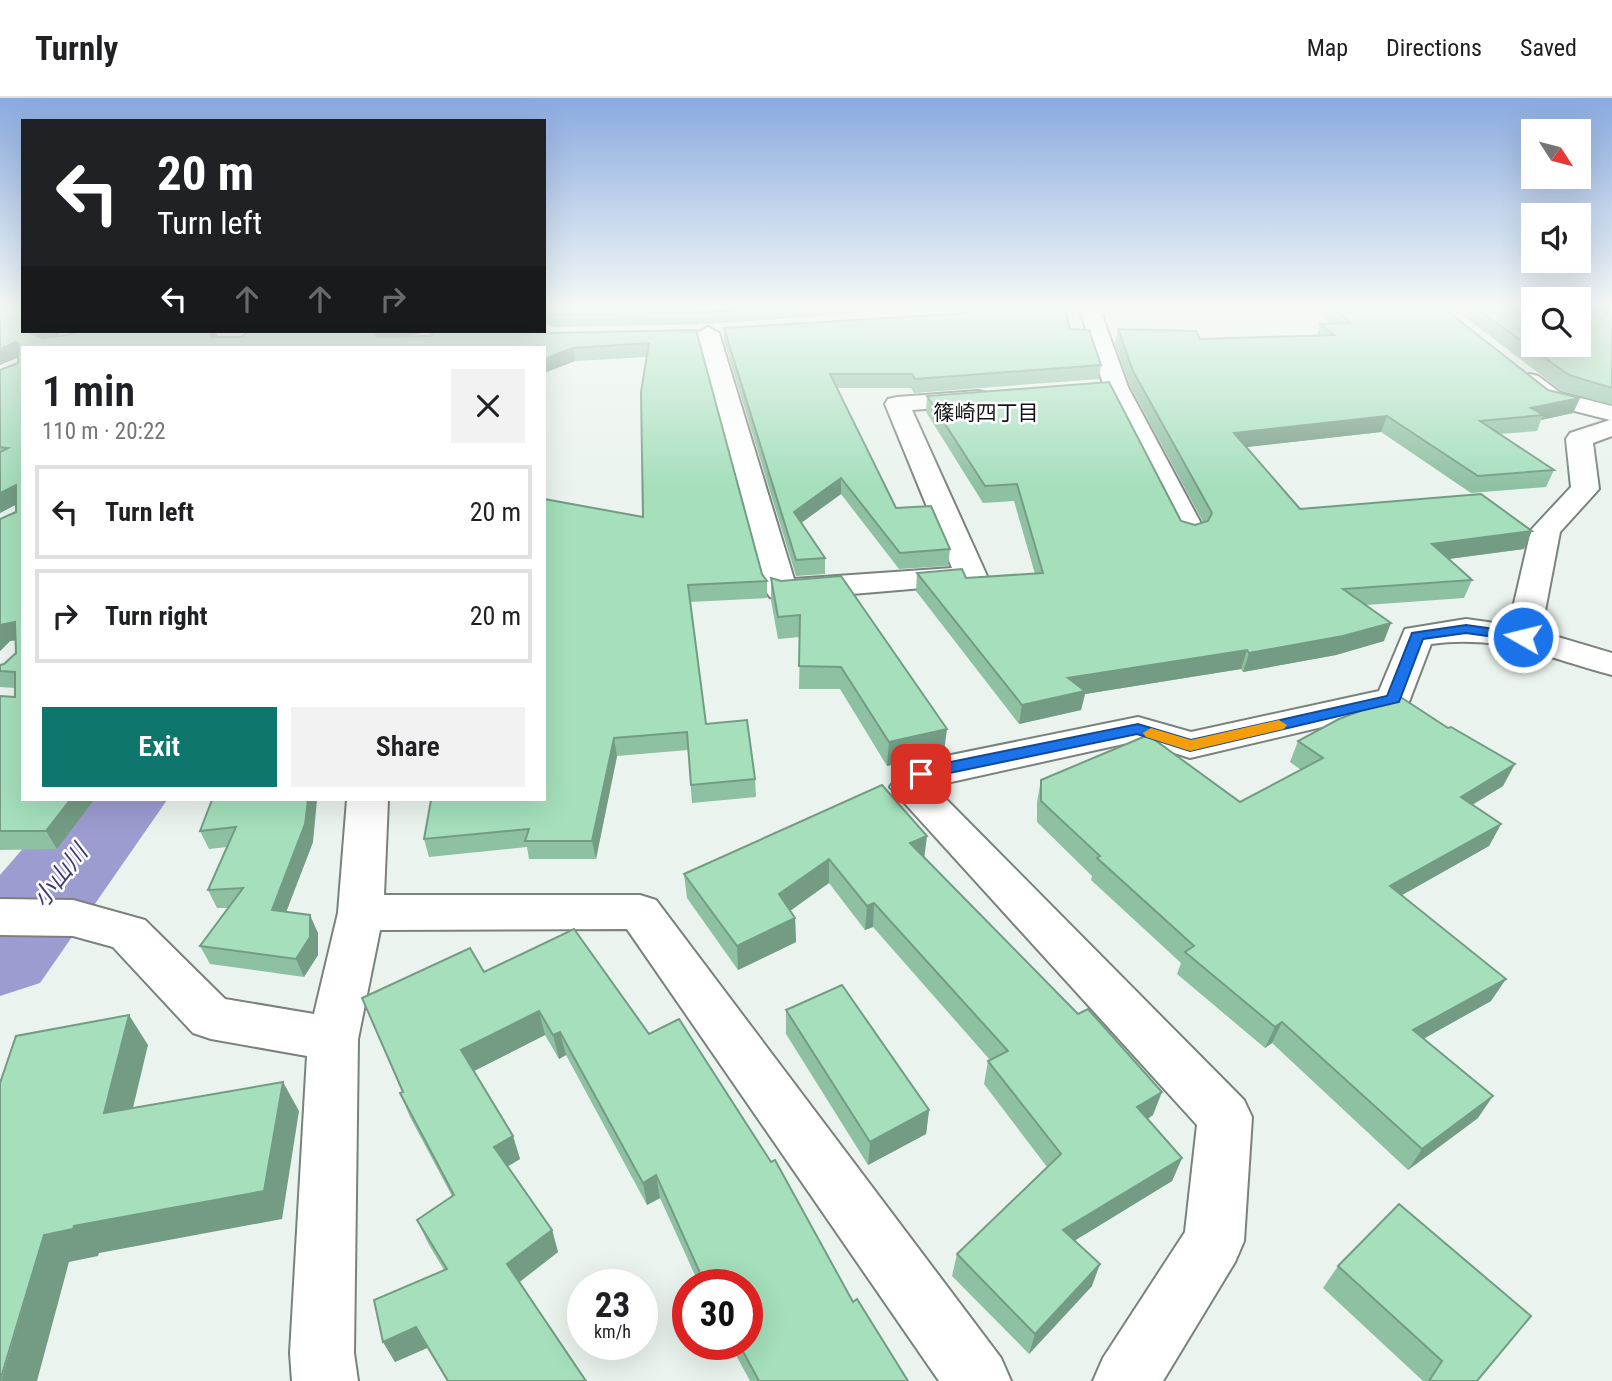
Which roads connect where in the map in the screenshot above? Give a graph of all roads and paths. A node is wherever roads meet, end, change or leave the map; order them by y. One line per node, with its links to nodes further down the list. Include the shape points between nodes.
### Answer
1 (718, 367): 6 (street, via 781,590 971,576 897,404)
2 (1109, 367): 4 (street)
3 (1511, 367): 7 (street, via 1552,398)
4 (1116, 387): 5 (street); 9 (street)
5 (1089, 389)
6 (1007, 396)
7 (1612, 412)
8 (1612, 427): 10 (street, via 1579,439 1585,489 1546,530)
9 (1190, 531)
10 (1523, 637): 11 (street); 18 (street, via 1466,629 1417,636 1394,699 1190,745 1138,729 921,774 911,787 1225,1117 1214,1241)
11 (1612, 664)
12 (367, 801): 13 (street)
13 (361, 913): 15 (street); 17 (street, via 640,912)
14 (0, 917): 15 (street, via 73,918 130,933 211,1018)
15 (333, 1039): 16 (street, via 322,1353)
16 (325, 1381)
17 (978, 1381)
18 (1126, 1381)

